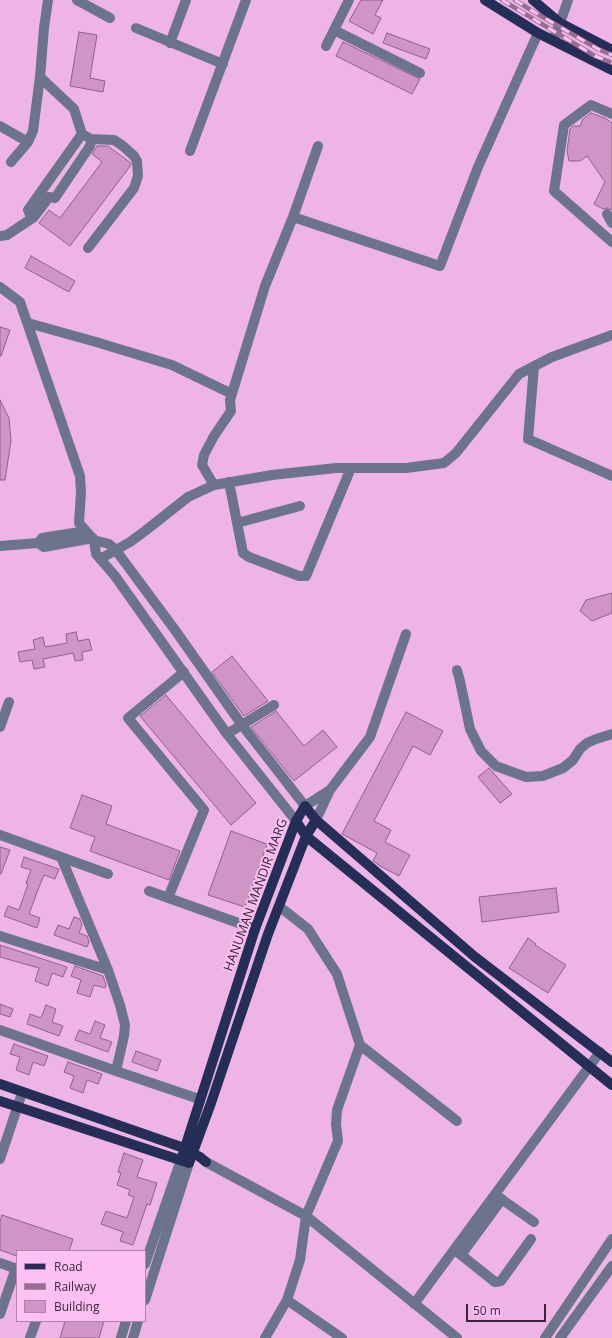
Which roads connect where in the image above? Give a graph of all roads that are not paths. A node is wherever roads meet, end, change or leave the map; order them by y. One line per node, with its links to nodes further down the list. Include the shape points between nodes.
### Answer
1 (48, 0): 21 (street)
2 (77, 0): 9 (street)
3 (186, 0): 15 (street)
4 (246, 0): 18 (street)
5 (349, 0): 12 (street)
6 (485, 0): 13 (main road)
7 (533, 0): 10 (main road)
8 (568, 0): 10 (street)
9 (110, 18)
10 (560, 23): 14 (street); 17 (main road)
11 (136, 28): 15 (street)
12 (334, 30): 16 (street); 20 (street)
13 (538, 33): 14 (main road); 30 (street, via 478,167 440,266)
14 (553, 40): 19 (main road)
15 (170, 43): 18 (street)
16 (326, 46)
17 (612, 50)
18 (223, 64): 27 (street)
19 (612, 70)
20 (420, 74)
21 (40, 77): 24 (street, via 74,109); 25 (street, via 33,132)
22 (612, 114): 32 (street, via 591,105 564,125 554,191)
23 (0, 126): 25 (street)
24 (87, 137): 29 (street, via 90,146 55,198 49,197); 29 (street, via 28,210); 33 (street, via 114,140 124,146 137,161 138,176 134,188)
25 (28, 142): 28 (street)
26 (318, 146): 30 (street)
27 (190, 151)
28 (11, 162)
29 (34, 217): 31 (street, via 7,235)
30 (293, 217): 38 (street, via 265,286)
31 (0, 236)
32 (612, 242)
33 (88, 248)
34 (0, 287): 35 (street, via 20,302)
35 (28, 323): 38 (street, via 172,365); 45 (street, via 80,476 79,523)
36 (612, 336): 37 (street)
37 (534, 366): 39 (street, via 519,374 456,453 444,463 406,468); 40 (street, via 528,439)
38 (232, 394): 42 (street, via 231,411 214,436 202,465)
39 (351, 468): 41 (street, via 272,475); 44 (street, via 306,576 299,576 243,553)
40 (612, 476)
41 (229, 482): 42 (street); 44 (street)
42 (214, 485): 49 (street, via 188,496 130,542)
43 (300, 506): 44 (street)
44 (237, 523)
45 (86, 531): 46 (street); 47 (street, via 42,538)
46 (94, 539): 47 (street, via 44,547); 49 (street); 50 (street, via 96,554)
47 (38, 543): 48 (street)
48 (0, 546)
49 (115, 549): 50 (street); 56 (street)
50 (100, 559): 53 (street, via 116,576)
51 (406, 634): 60 (street, via 370,737)
52 (457, 670): 59 (street, via 470,729 480,751 496,766 526,777 544,776 563,768 587,743)
53 (184, 672): 58 (street); 71 (street, via 128,718 204,810)
54 (9, 702): 57 (street)
55 (274, 705): 56 (street)
56 (242, 725): 58 (street); 61 (street)
57 (0, 727)
58 (228, 734): 63 (street)
59 (612, 734)
60 (330, 790): 61 (street, HANUMAN MANDIR MARG); 62 (street, HANUMAN MANDIR MARG)
61 (306, 806): 62 (main road); 63 (main road, HANUMAN MANDIR MARG)
62 (316, 820): 65 (main road, HANUMAN MANDIR MARG); 78 (main road, via 475,957)
63 (296, 821): 65 (main road); 67 (main road, HANUMAN MANDIR MARG)
64 (0, 835): 66 (street)
65 (306, 836): 69 (main road, HANUMAN MANDIR MARG); 80 (main road)
66 (61, 857): 68 (street); 75 (street)
67 (278, 869): 69 (main road); 73 (main road, HANUMAN MANDIR MARG)
68 (108, 874)
69 (292, 875): 72 (main road, HANUMAN MANDIR MARG)
70 (149, 891): 71 (street)
71 (168, 898): 73 (street)
72 (280, 907): 77 (street, via 308,929 337,974); 90 (main road, HANUMAN MANDIR MARG, via 268,934)
73 (255, 929): 85 (main road, HANUMAN MANDIR MARG)
74 (0, 936): 75 (street)
75 (108, 970): 81 (street, via 124,1025)
76 (0, 1030): 81 (street)
77 (360, 1045): 88 (street); 95 (street, via 337,1110 338,1141)
78 (600, 1052): 79 (main road); 80 (street)
79 (612, 1062)
80 (589, 1066): 83 (main road); 94 (street)
81 (116, 1071): 85 (street)
82 (0, 1084): 84 (main road)
83 (612, 1085)
84 (22, 1092): 87 (street); 89 (main road)
85 (199, 1099): 89 (main road, HANUMAN MANDIR MARG)
86 (0, 1101): 87 (main road)
87 (17, 1107): 91 (street); 92 (main road)
88 (457, 1121)
89 (184, 1148): 90 (main road); 92 (main road, HANUMAN MANDIR MARG)
90 (193, 1152): 92 (main road, HANUMAN MANDIR MARG); 93 (main road)
91 (0, 1157)
92 (185, 1161): 93 (main road, via 198,1164); 100 (street, HANUMAN MANDIR MARG); 105 (street)
93 (206, 1162): 95 (street)
94 (499, 1197): 96 (street); 99 (street)
95 (306, 1216): 106 (street, via 300,1260); 107 (street)
96 (534, 1222)
97 (531, 1239): 99 (street, via 501,1281 495,1282)
98 (612, 1239): 118 (street)
99 (458, 1252): 107 (street)
100 (146, 1261)
101 (0, 1263): 103 (street)
102 (612, 1266): 119 (street)
103 (16, 1269)
104 (16, 1272): 108 (street)
105 (146, 1297)
106 (287, 1300): 115 (street); 116 (street)
107 (414, 1304): 117 (street)
108 (0, 1314)
109 (36, 1322): 112 (street)
110 (126, 1322): 113 (street)
111 (138, 1322): 114 (street)
112 (30, 1338)
113 (121, 1338)
114 (133, 1338)
115 (265, 1338)
116 (342, 1338)
117 (457, 1338)
118 (545, 1338)
119 (560, 1338)

